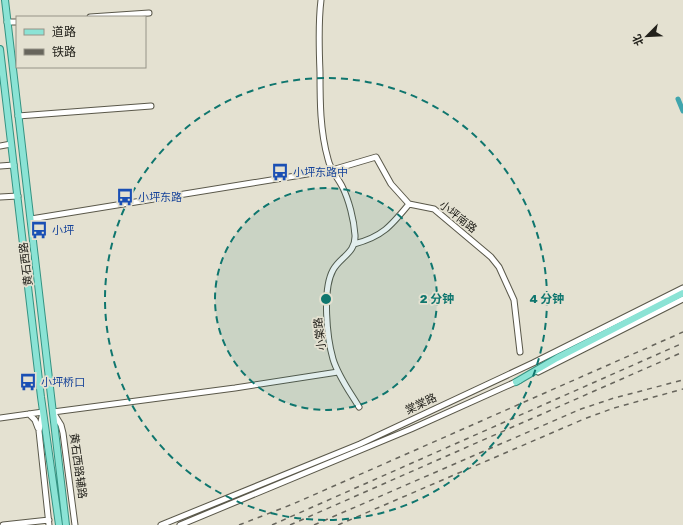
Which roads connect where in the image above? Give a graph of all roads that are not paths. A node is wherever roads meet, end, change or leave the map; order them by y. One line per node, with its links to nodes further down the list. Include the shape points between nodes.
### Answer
1 (5, 0): 5 (main road, 黄石西路)
2 (321, 0): 14 (street, via 321,118 326,152)
3 (149, 13): 4 (street)
4 (105, 16)
5 (7, 22): 6 (street); 9 (main road, 黄石西路)
6 (16, 22)
7 (0, 49): 10 (main road, 黄石西路)
8 (151, 106): 9 (street)
9 (18, 116): 18 (main road, 黄石西路)
10 (11, 144): 11 (street); 12 (main road, 黄石西路)
11 (0, 146)
12 (14, 165): 13 (street); 15 (main road, 黄石西路)
13 (0, 166)
14 (332, 170): 17 (street, via 376,157 391,184); 18 (street); 19 (street, via 343,188 350,210)
15 (18, 196): 16 (street); 27 (main road, 黄石西路)
16 (0, 197)
17 (409, 204): 19 (street, via 379,235); 23 (street, 小坪南路, via 434,209 499,267 514,300)
18 (31, 219): 28 (main road, 黄石西路)
19 (354, 244): 24 (street, 小棠路, via 350,252 333,269 328,289 328,324 333,359)
20 (683, 288): 37 (street, 棠棠路, via 533,363 360,444)
21 (683, 293): 25 (main road)
22 (683, 299): 25 (street, 棠棠路)
23 (520, 352)
24 (338, 372): 26 (street, 小棠路); 28 (street)
25 (516, 382): 38 (street, 棠棠路, via 411,429)
26 (359, 407)
27 (43, 412): 29 (street); 31 (street); 34 (main road, 黄石西路)
28 (53, 412): 35 (main road, 黄石西路); 36 (street, 黄石西路辅路, via 63,433)
29 (29, 414): 30 (street); 31 (street, via 35,420)
30 (0, 418)
31 (39, 431): 32 (street)
32 (49, 523): 33 (street)
33 (3, 525)
34 (59, 525)
35 (66, 525)
36 (75, 525)
37 (161, 525)
38 (180, 525)

